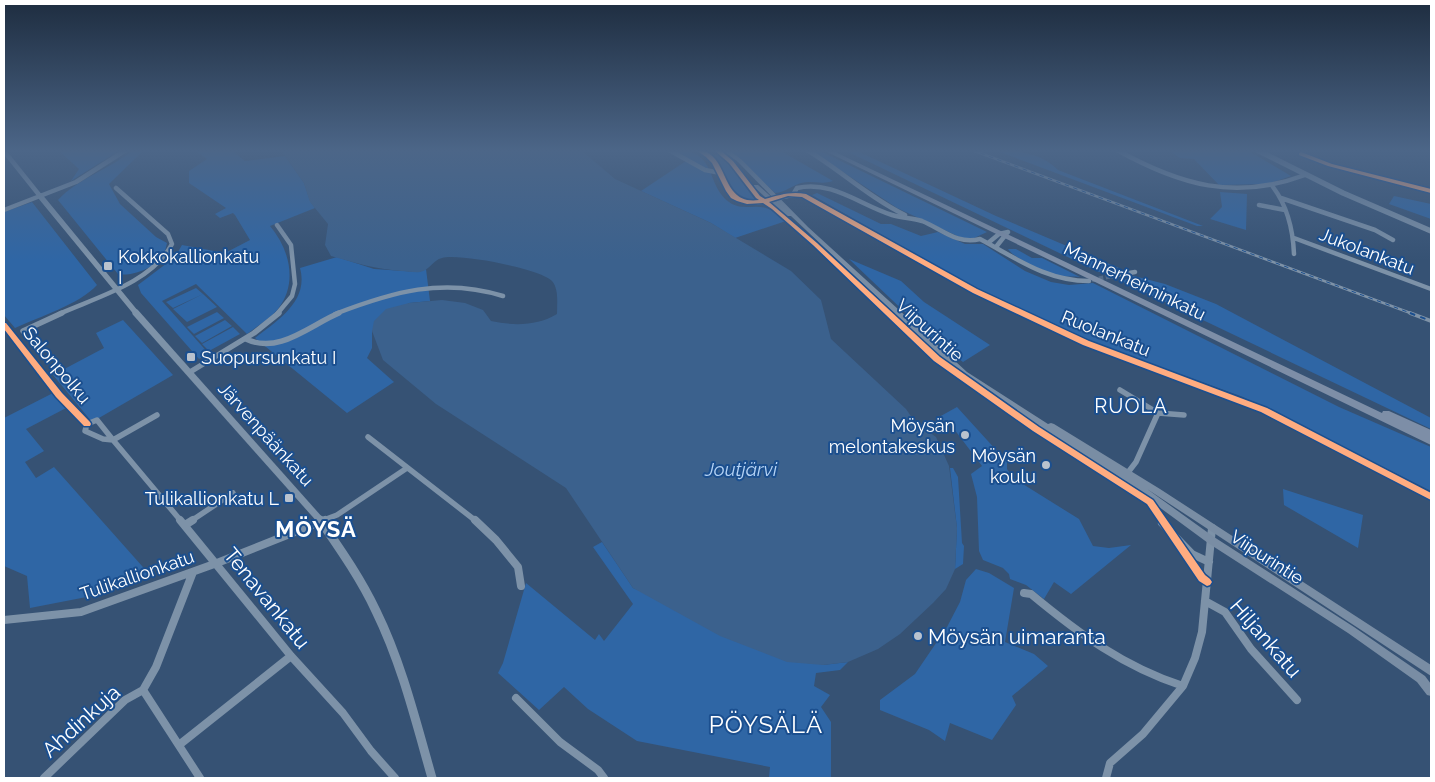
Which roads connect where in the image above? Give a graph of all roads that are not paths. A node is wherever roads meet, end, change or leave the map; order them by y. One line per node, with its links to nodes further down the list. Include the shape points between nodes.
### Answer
1 (33, 186): 15 (street, Järvenpäänkatu)
2 (61, 186): 15 (street)
3 (727, 186): 17 (street, via 738,200 754,203)
4 (761, 186): 17 (main road, Viipurintie)
5 (802, 186): 14 (street)
6 (819, 186): 21 (street, via 894,216)
7 (862, 186): 21 (street, via 891,208)
8 (903, 186): 24 (main road, Mannerheiminkatu)
9 (909, 186): 24 (main road, Mannerheiminkatu)
10 (1212, 186): 12 (street, via 1239,190)
11 (1329, 186): 23 (street)
12 (1273, 187): 16 (street)
13 (116, 188): 33 (street, via 168,234 172,244 164,259 150,270)
14 (794, 193): 17 (street); 49 (street, Ruolankatu, via 809,197 975,291 1086,343 1263,410)
15 (40, 196): 19 (street); 33 (street, Järvenpäänkatu)
16 (1281, 198): 20 (street); 26 (street, via 1375,230)
17 (772, 199): 47 (main road, Viipurintie, via 964,374 1033,418 1073,438)
18 (1259, 205): 20 (street)
19 (4, 210)
20 (1285, 210): 25 (street)
21 (914, 218): 27 (street, via 966,242 980,239)
22 (277, 225): 37 (street, via 291,245 295,284 292,296 283,310)
23 (1431, 230)
24 (1004, 234): 27 (street); 28 (street); 43 (main road, Mannerheiminkatu); 45 (main road, Mannerheiminkatu)
25 (1294, 238): 29 (street); 34 (street, Jukolankatu)
26 (1393, 240)
27 (988, 243): 28 (street)
28 (996, 247): 32 (street, via 1046,276 1071,282)
29 (1294, 254)
30 (1135, 272): 31 (street)
31 (1112, 276)
32 (1089, 281)
33 (114, 289): 36 (street); 38 (street, Järvenpäänkatu)
34 (1431, 289)
35 (503, 296): 37 (street, via 489,290 443,285 392,295 333,315 303,334 260,344)
36 (23, 331)
37 (246, 339): 38 (street)
38 (190, 372): 50 (street, Järvenpäänkatu)
39 (1120, 390): 40 (street)
40 (1158, 413): 42 (street); 47 (street)
41 (157, 415): 52 (street, Tenavankatu, via 113,440)
42 (1184, 415)
43 (1431, 434)
44 (368, 437): 46 (street)
45 (1431, 441)
46 (406, 468): 50 (street, Tulikallionkatu, via 351,506); 58 (street, via 473,518 496,540 518,567)
47 (1126, 475): 53 (main road, Viipurintie); 54 (main road, Viipurintie)
48 (233, 493): 52 (street)
49 (1431, 497)
50 (322, 521): 56 (street, Tulikallionkatu); 73 (street, Järvenpäänkatu, via 376,611 402,675)
51 (1162, 523): 55 (street, via 1192,554)
52 (185, 525): 56 (street, Tenavankatu)
53 (1212, 528): 54 (street); 63 (main road, Viipurintie)
54 (1211, 540): 55 (street); 66 (main road, Viipurintie, via 1350,630 1421,679)
55 (1208, 562): 60 (street)
56 (217, 563): 57 (street, Tulikallionkatu); 62 (street, Tenavankatu)
57 (194, 572): 61 (street, Tulikallionkatu, via 81,612); 65 (street, via 156,667)
58 (521, 586)
59 (1024, 593): 64 (street, via 1031,594 1095,646 1141,671)
60 (1205, 601): 64 (street, via 1202,632); 68 (street, Hiljankatu, via 1225,612 1251,649)
61 (4, 620)
62 (291, 656): 69 (street); 72 (street, Tenavankatu, via 343,713)
63 (1431, 671)
64 (1183, 686): 75 (street, via 1144,734 1110,763)
65 (143, 690): 69 (street); 70 (street, Ahdinkuja, via 125,700)
66 (1431, 691)
67 (516, 698): 74 (street, via 560,742)
68 (1297, 700)
69 (179, 744): 71 (street)
70 (44, 778)
71 (200, 778)
72 (395, 778)
73 (432, 778)
74 (604, 778)
75 (1106, 778)

